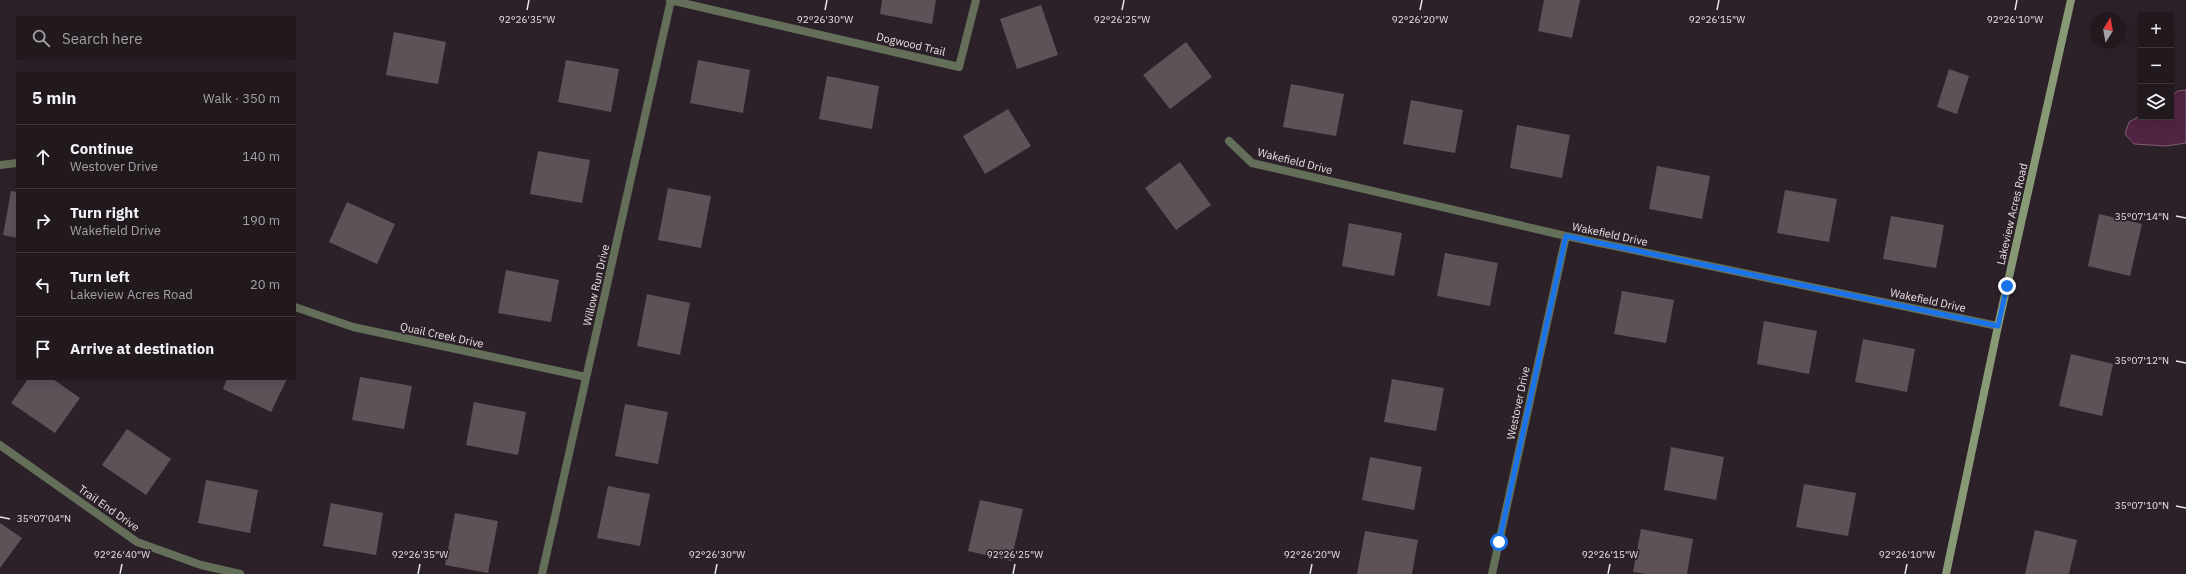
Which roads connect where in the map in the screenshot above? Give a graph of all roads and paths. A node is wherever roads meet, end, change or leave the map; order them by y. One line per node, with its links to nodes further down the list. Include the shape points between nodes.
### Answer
1 (670, 0): 2 (street, Dogwood Trail, via 959,67); 10 (street, Willow Run Drive)
2 (976, 0)
3 (2071, 0): 9 (street, Lakeview Acres Road)
4 (1229, 141): 7 (street, Wakefield Drive, via 1252,163)
5 (16, 163): 6 (street)
6 (0, 165)
7 (1566, 236): 9 (street, Wakefield Drive); 14 (street, Westover Drive)
8 (296, 307): 10 (street, Quail Creek Drive, via 353,327)
9 (1998, 326): 15 (street, Lakeview Acres Road)
10 (586, 377): 13 (street, Willow Run Drive)
11 (0, 445): 12 (street, Trail End Drive, via 137,542 201,565)
12 (240, 574)
13 (542, 574)
14 (1492, 574)
15 (1946, 574)

